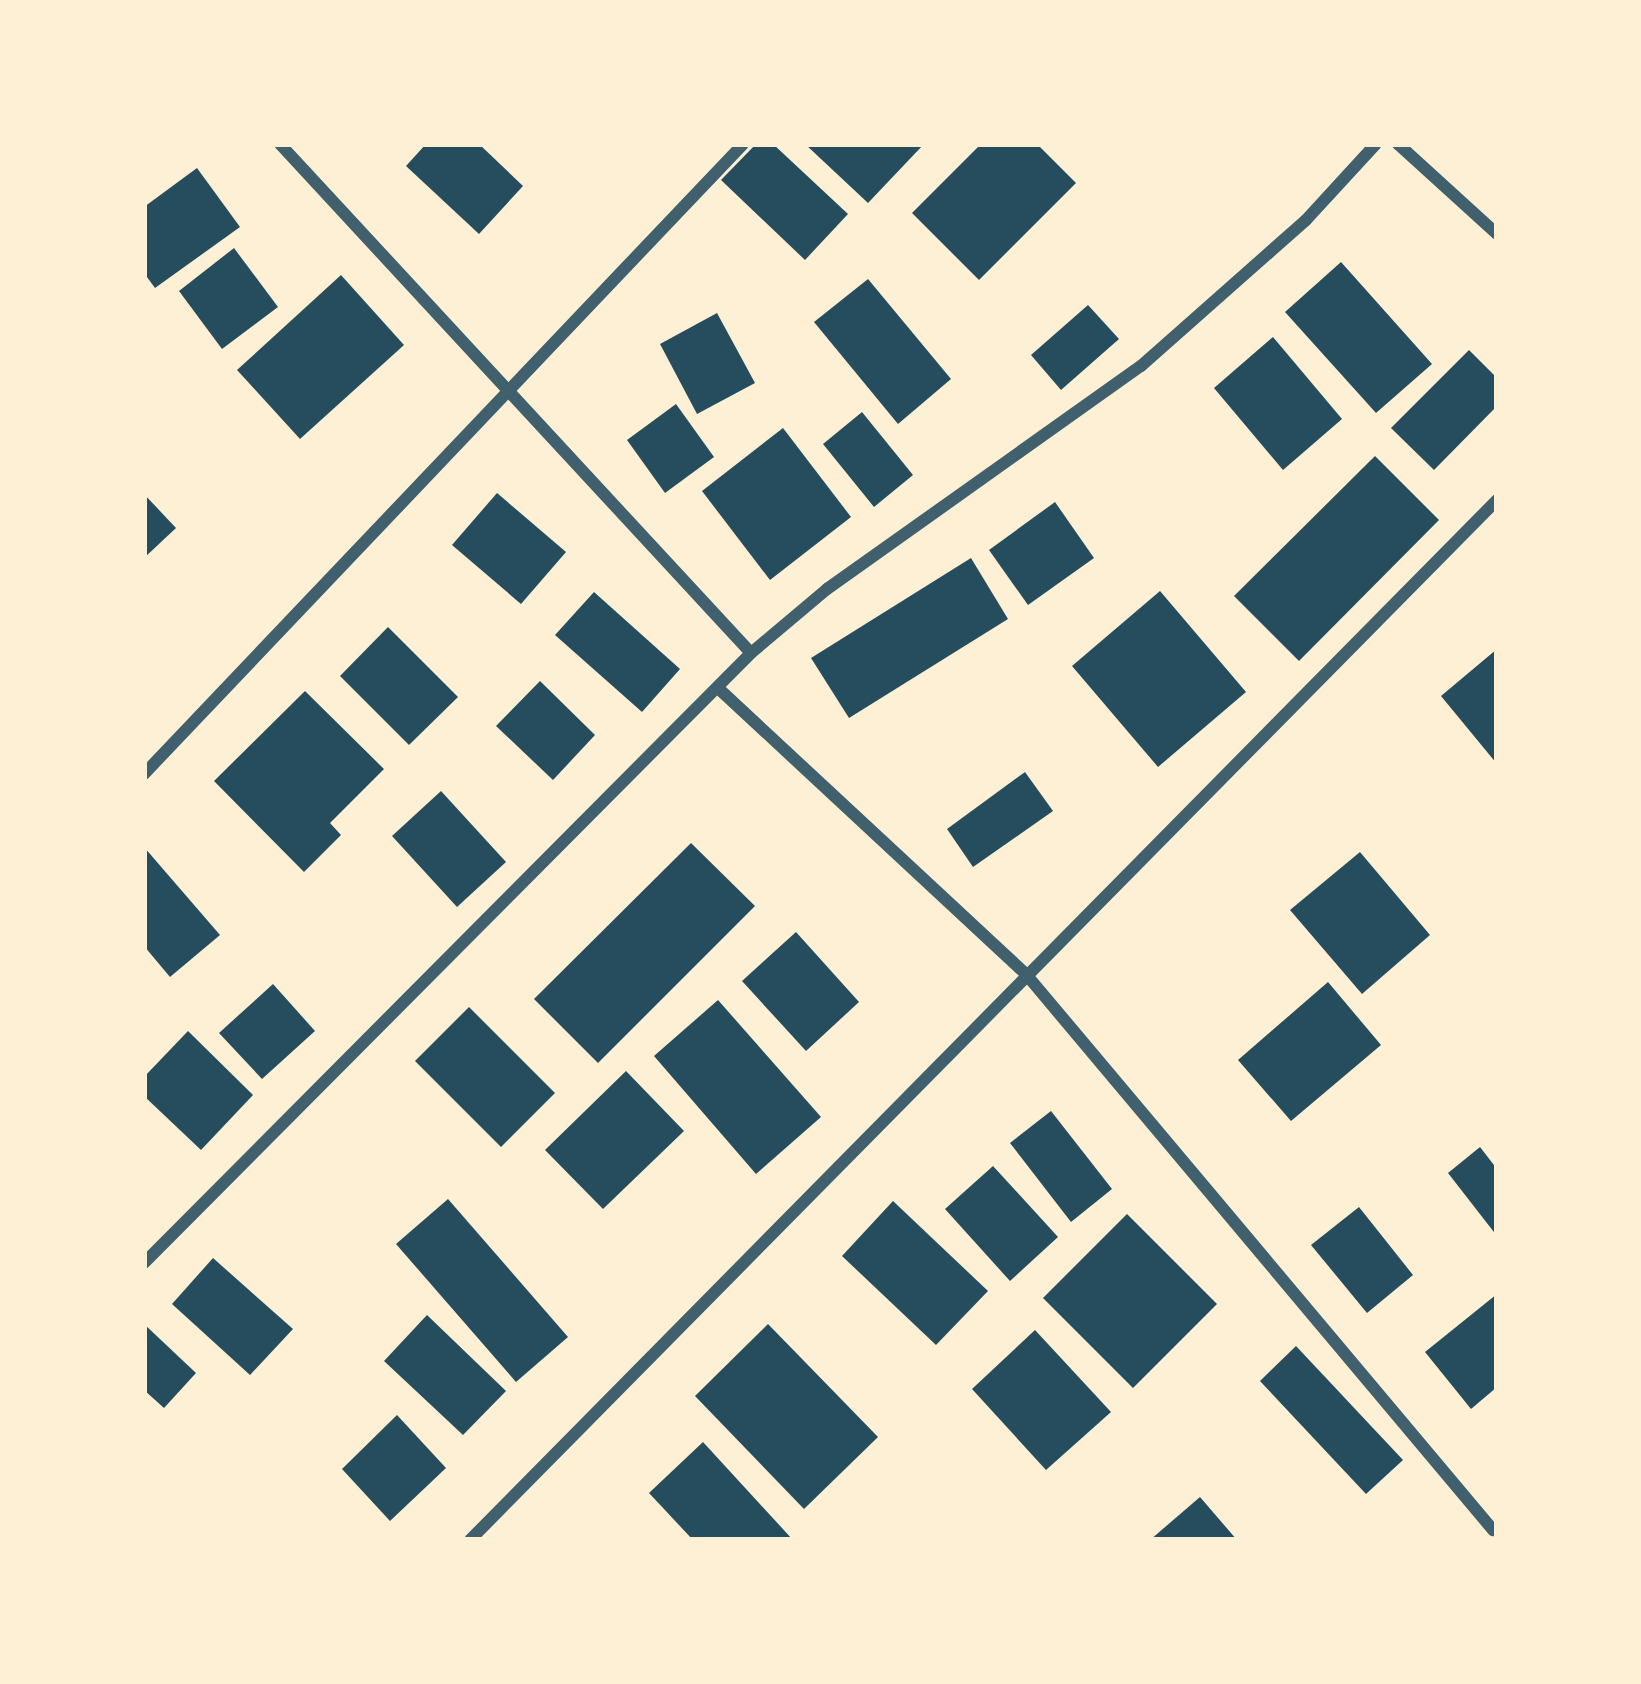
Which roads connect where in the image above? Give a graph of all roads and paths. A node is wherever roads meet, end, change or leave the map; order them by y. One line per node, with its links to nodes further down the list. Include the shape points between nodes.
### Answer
1 (280, 144): 6 (street)
2 (743, 144): 6 (street)
3 (1376, 144): 8 (street, via 1306,220 1142,366 827,589)
4 (1398, 144): 5 (street)
5 (1497, 234)
6 (509, 391): 8 (street); 10 (street)
7 (1497, 500): 11 (street)
8 (752, 653): 9 (street)
9 (718, 688): 11 (street); 12 (street)
10 (144, 774)
11 (1025, 973): 13 (street); 14 (street)
12 (144, 1262)
13 (1491, 1532)
14 (470, 1540)

